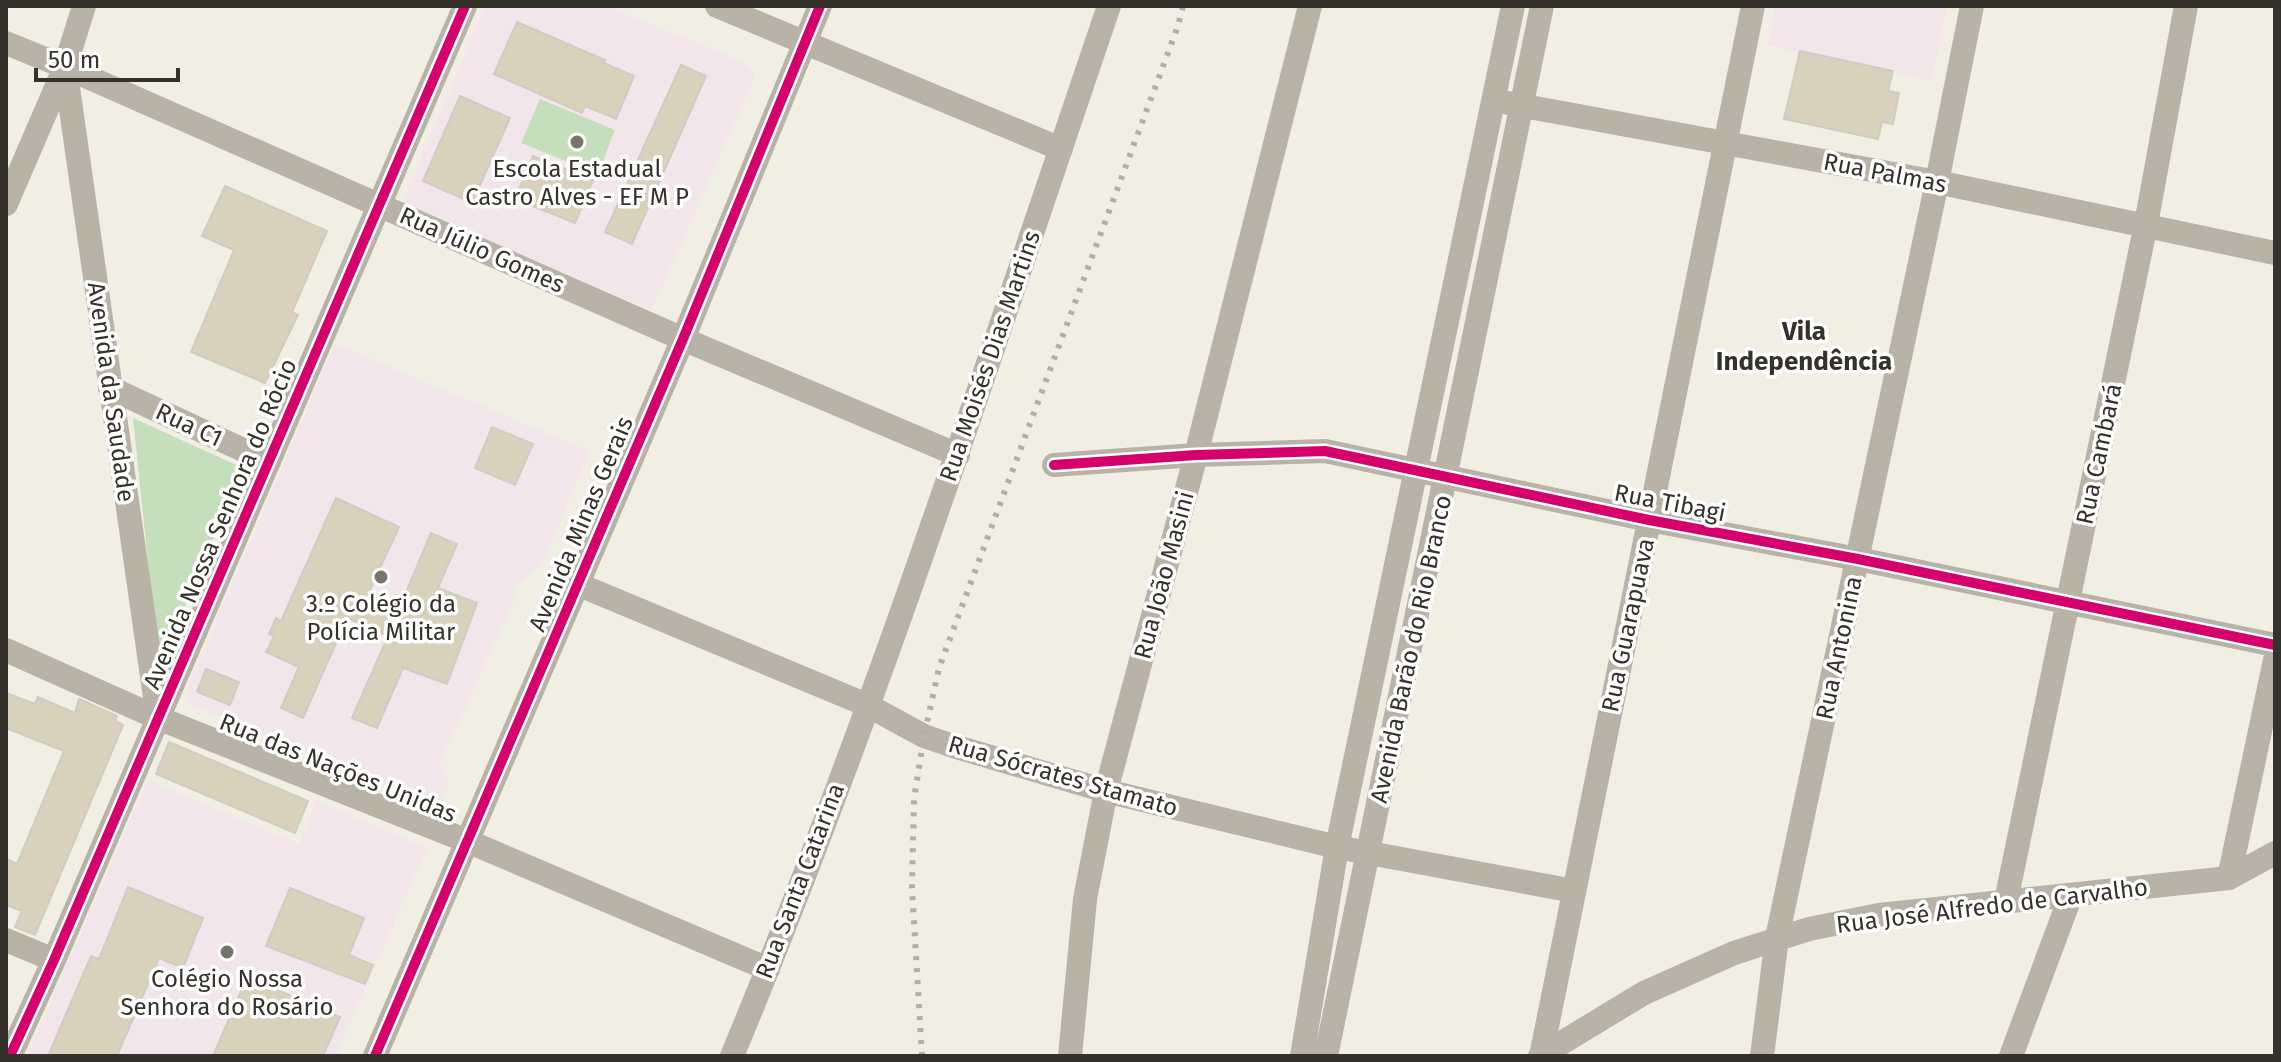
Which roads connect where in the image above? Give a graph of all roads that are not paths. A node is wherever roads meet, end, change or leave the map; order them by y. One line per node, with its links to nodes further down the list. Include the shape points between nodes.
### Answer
1 (84, 6): 14 (street)
2 (465, 6): 21 (street, Avenida Nossa Senhora do Rócio)
3 (717, 6): 13 (street)
4 (820, 6): 13 (street, Avenida Minas Gerais)
5 (1109, 6): 18 (street, Rua Moisés Dias Martins)
6 (1310, 6): 27 (street, Rua João Masini)
7 (1513, 6): 15 (street, Avenida Barão do Rio Branco)
8 (1542, 6): 16 (street, Avenida Barão do Rio Branco)
9 (1753, 6): 17 (street, Rua Guarapuava)
10 (1972, 6): 19 (street, Rua Antonina)
11 (2186, 6): 22 (street, Rua Cambará)
12 (6, 43): 14 (street, Rua Júlio Gomes)
13 (805, 43): 18 (street); 24 (street, Avenida Minas Gerais)
14 (65, 67): 20 (street); 21 (street, Rua Júlio Gomes); 25 (street, Avenida da Saudade)
15 (1494, 101): 16 (street, Rua Palmas); 30 (street, Avenida Barão do Rio Branco)
16 (1523, 105): 17 (street, Rua Palmas); 31 (street, Avenida Barão do Rio Branco)
17 (1726, 142): 19 (street, Rua Palmas); 32 (street, Rua Guarapuava)
18 (1061, 149): 26 (street, Rua Moisés Dias Martins)
19 (1937, 182): 22 (street, Rua Palmas); 33 (street, Rua Antonina)
20 (6, 204)
21 (377, 204): 24 (street, Rua Júlio Gomes); 28 (street, Avenida Nossa Senhora do Rócio)
22 (2146, 224): 23 (street, Rua Palmas); 35 (street, Rua Cambará)
23 (2275, 253)
24 (683, 339): 26 (street, Rua Júlio Gomes); 34 (street, Avenida Minas Gerais)
25 (110, 388): 28 (street, Rua C1); 40 (street, Avenida da Saudade)
26 (958, 455): 39 (street, Rua Moisés Dias Martins)
27 (1196, 455): 29 (street, Rua Tibagi); 30 (street, Rua Tibagi, via 1325,451); 41 (street, Rua João Masini)
28 (269, 462): 40 (street, Avenida Nossa Senhora do Rócio)
29 (1054, 465)
30 (1416, 470): 31 (street, Rua Tibagi); 43 (street, Avenida Barão do Rio Branco)
31 (1447, 477): 32 (street, Rua Tibagi); 44 (street, Avenida Barão do Rio Branco)
32 (1649, 520): 33 (street, Rua Tibagi); 47 (street, Rua Guarapuava)
33 (1858, 559): 35 (street, Rua Tibagi); 50 (street, Rua Antonina)
34 (577, 584): 39 (street, Rua Sócrates Stamato); 42 (street, Avenida Minas Gerais)
35 (2069, 603): 36 (street, Rua Tibagi); 49 (street, Rua Cambará)
36 (2275, 645)
37 (6, 650): 40 (street, Rua das Nações Unidas)
38 (2275, 660): 46 (street)
39 (867, 705): 41 (street, Rua Sócrates Stamato, via 924,736); 53 (street, Rua Santa Catarina)
40 (158, 718): 42 (street, Rua das Nações Unidas); 52 (street, Avenida Nossa Senhora do Rócio)
41 (1106, 791): 43 (street, Rua Sócrates Stamato); 57 (street, Rua João Masini, via 1085,899)
42 (467, 841): 53 (street, Rua das Nações Unidas); 55 (street, Avenida Minas Gerais)
43 (1337, 847): 44 (street, Rua Sócrates Stamato); 58 (street, Avenida Barão do Rio Branco)
44 (1367, 853): 47 (street, Rua Sócrates Stamato); 59 (street, Avenida Barão do Rio Branco)
45 (2275, 853): 46 (street, Rua José Alfredo de Carvalho)
46 (2229, 878): 48 (street, Rua José Alfredo de Carvalho)
47 (1574, 891): 60 (street, Rua Guarapuava)
48 (2071, 895): 49 (street, Rua José Alfredo de Carvalho); 62 (street)
49 (2006, 901): 50 (street, Rua José Alfredo de Carvalho, via 1879,915)
50 (1777, 938): 60 (street, Rua José Alfredo de Carvalho, via 1644,993); 61 (street, Rua Antonina)
51 (6, 940): 52 (street)
52 (54, 960): 54 (street, Avenida Nossa Senhora do Rócio)
53 (768, 969): 56 (street, Rua Santa Catarina)
54 (10, 1056)
55 (375, 1056)
56 (732, 1056)
57 (1070, 1056)
58 (1302, 1056)
59 (1326, 1056)
60 (1541, 1056)
61 (1762, 1056)
62 (2011, 1056)

